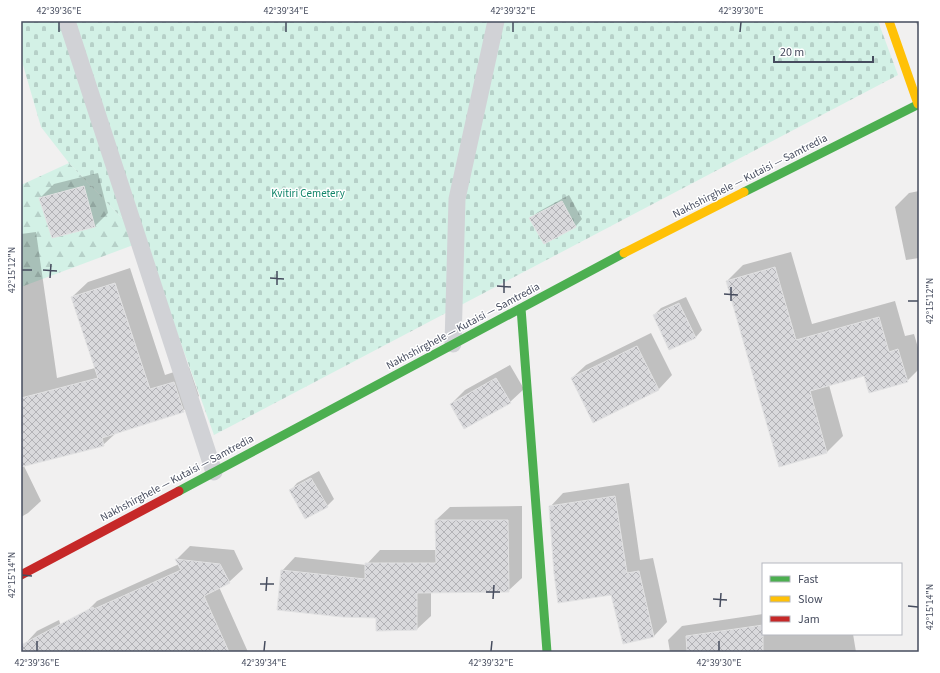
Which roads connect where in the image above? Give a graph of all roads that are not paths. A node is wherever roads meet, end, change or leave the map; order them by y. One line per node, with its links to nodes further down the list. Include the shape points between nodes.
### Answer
1 (66, 21): 7 (lane)
2 (496, 21): 6 (lane, via 457,199)
3 (889, 21): 4 (main road)
4 (919, 104): 5 (main road, Nakhshirghele — Kutaisi — Samtredia)
5 (521, 308): 6 (main road, Nakhshirghele — Kutaisi — Samtredia); 9 (main road)
6 (453, 344): 7 (main road, Nakhshirghele — Kutaisi — Samtredia)
7 (214, 472): 8 (main road, Nakhshirghele — Kutaisi — Samtredia)
8 (21, 575)
9 (547, 652)

